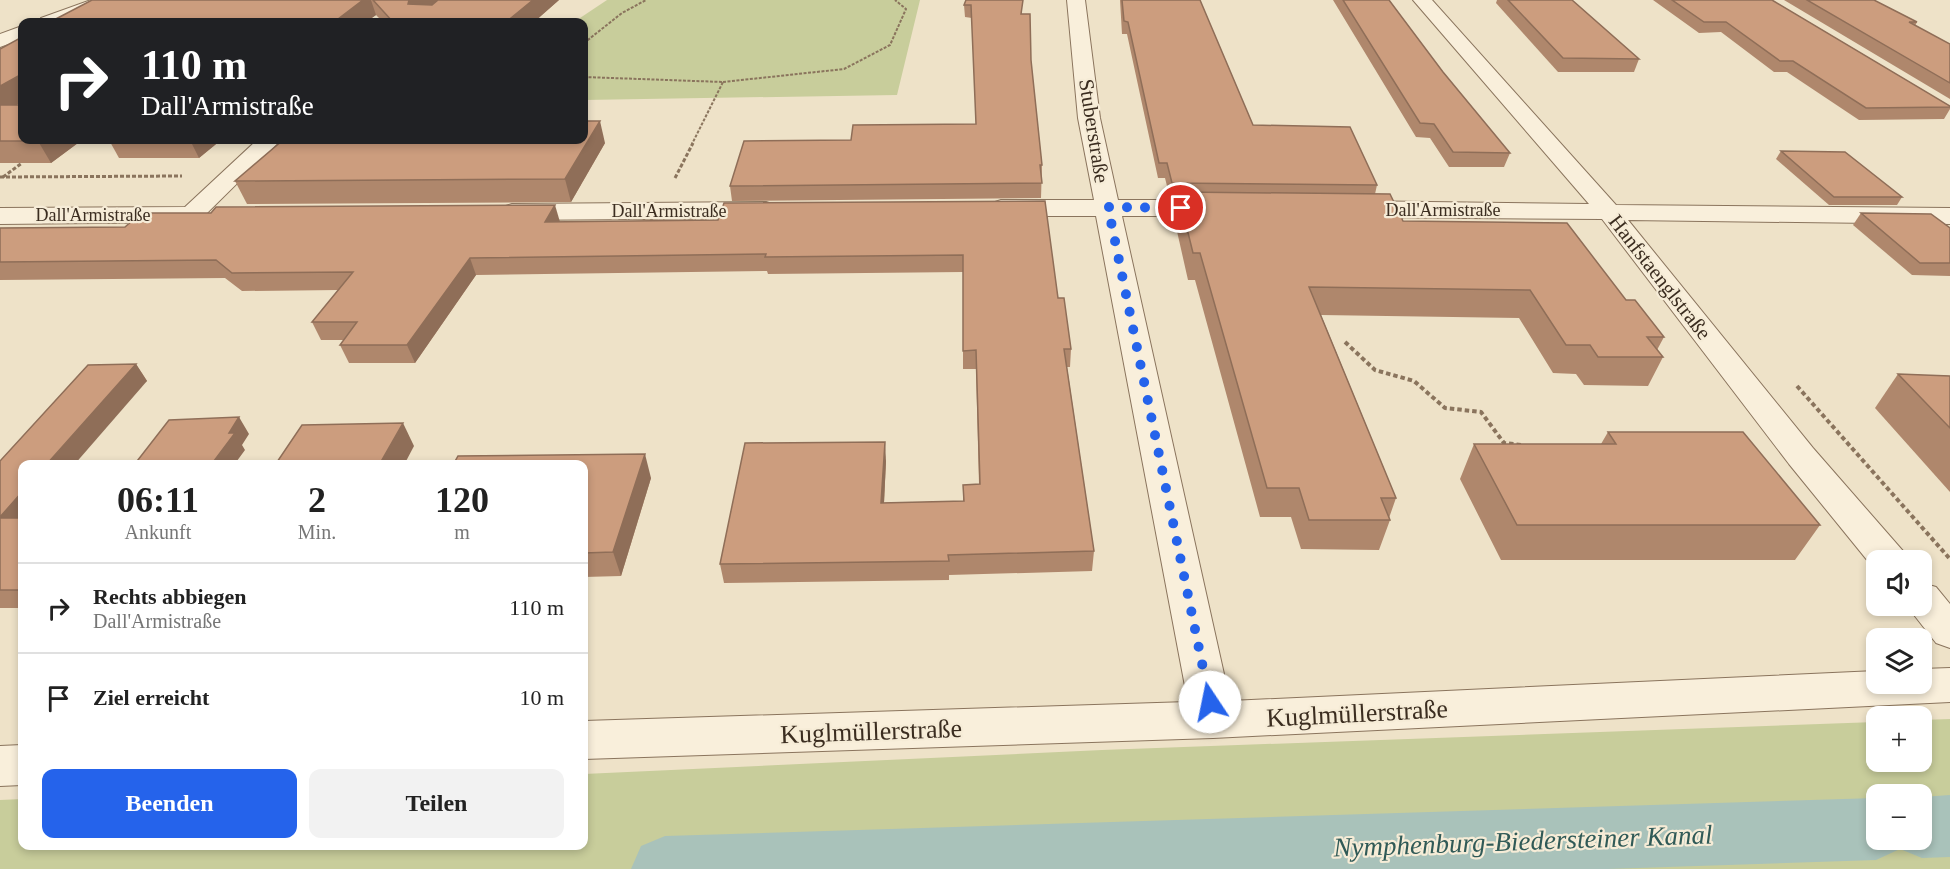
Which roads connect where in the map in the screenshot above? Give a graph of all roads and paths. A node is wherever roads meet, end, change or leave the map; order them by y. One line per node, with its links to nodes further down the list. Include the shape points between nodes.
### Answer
1 (107, 0): 6 (street)
2 (646, 0): 8 (path)
3 (895, 0): 11 (path, via 906,9 891,45 844,69)
4 (1076, 0): 17 (street, Stuberstraße, via 1089,118)
5 (1422, 0): 22 (street, Hanfstaenglstraße)
6 (59, 18)
7 (18, 34): 9 (street)
8 (588, 40)
9 (0, 41)
10 (588, 76): 11 (path)
11 (723, 82): 16 (path)
12 (266, 144): 24 (street)
13 (22, 163): 15 (path)
14 (187, 176): 15 (path)
15 (1, 178)
16 (672, 185)
17 (1108, 207): 18 (street); 19 (street); 36 (street, Stuberstraße)
18 (982, 208)
19 (1242, 208)
20 (1325, 209): 22 (street, Dall'Armistraße)
21 (793, 210): 23 (street, Dall'Armistraße)
22 (1608, 211): 27 (street, Dall'Armistraße); 31 (street, Hanfstaenglstraße, via 1801,456)
23 (486, 212)
24 (192, 214): 25 (street, Dall'Armistraße); 26 (street, Dall'Armistraße)
25 (222, 214)
26 (0, 216)
27 (1950, 216)
28 (1345, 342): 30 (path, via 1375,370 1414,381 1445,408 1481,412 1504,443)
29 (1791, 379): 32 (path)
30 (1528, 445)
31 (1881, 550)
32 (1950, 559)
33 (1932, 610): 34 (street)
34 (1950, 632)
35 (1950, 685): 36 (street, Kuglmüllerstraße)
36 (1213, 720): 37 (street, Kuglmüllerstraße)
37 (588, 740)
38 (18, 765): 39 (street)
39 (0, 766)

